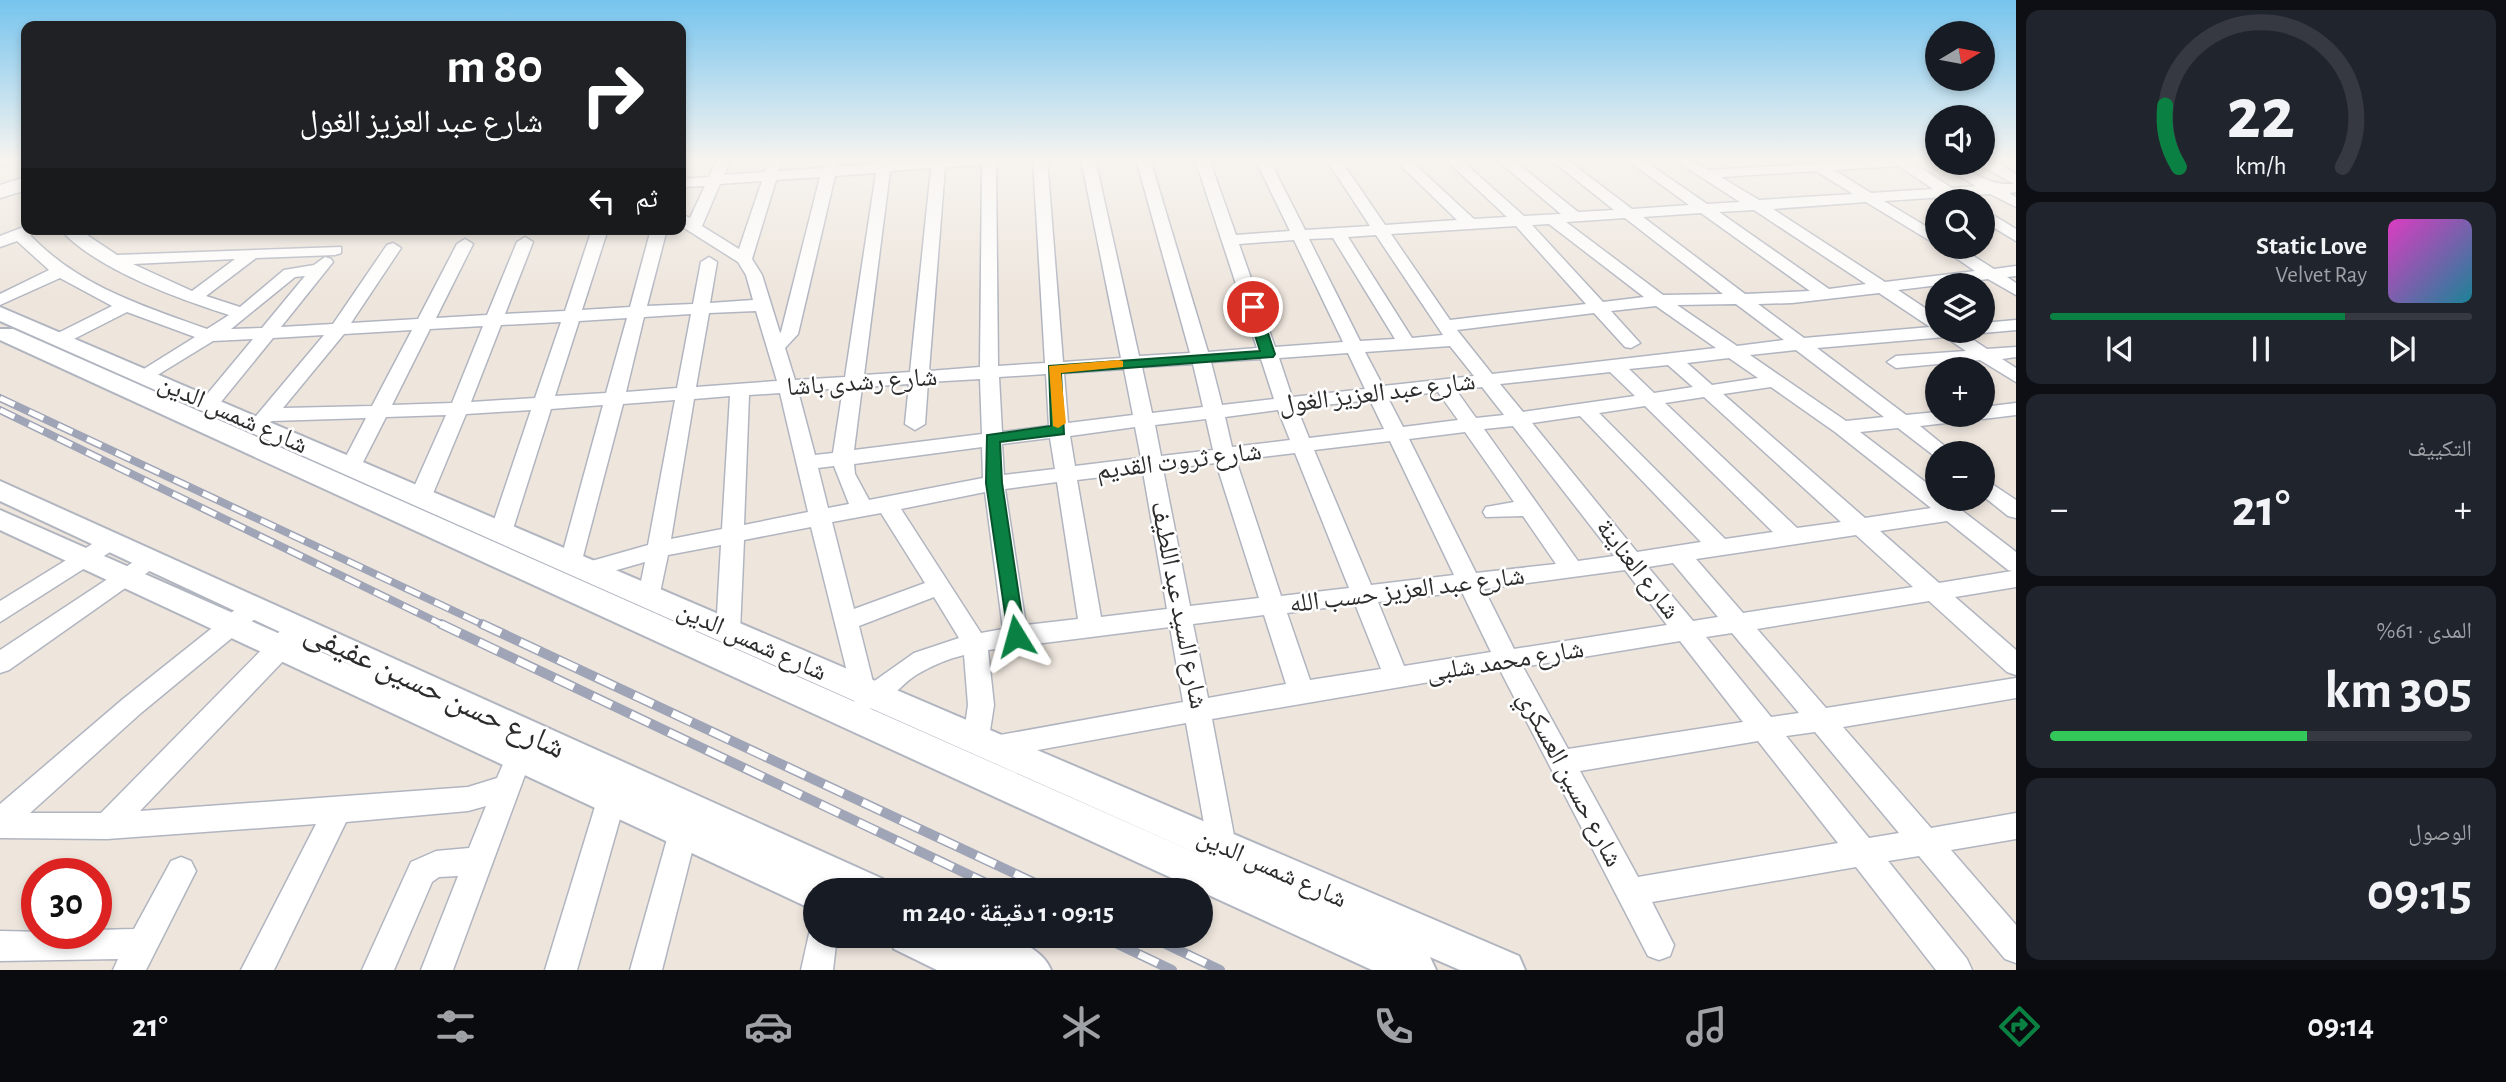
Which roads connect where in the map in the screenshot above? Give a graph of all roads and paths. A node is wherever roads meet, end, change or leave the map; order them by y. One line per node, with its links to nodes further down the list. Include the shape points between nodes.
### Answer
1 (20, 204): 23 (main road)
2 (699, 204): 29 (street)
3 (761, 204): 47 (street)
4 (820, 204): 89 (street, via 789,334)
5 (878, 204): 107 (street)
6 (935, 204): 104 (street)
7 (989, 204): 101 (street)
8 (1043, 204): 100 (street)
9 (1097, 204): 98 (street, شارع السيد عبد اللطيف)
10 (1156, 204): 95 (street)
11 (1218, 204): 41 (street)
12 (1285, 204): 33 (street, شارع حسين العسكري)
13 (1363, 204): 31 (street, شارع العناينة)
14 (1449, 204): 30 (street)
15 (1502, 204): 27 (street)
16 (1559, 204): 25 (street)
17 (1616, 204): 24 (street)
18 (1698, 204): 22 (street)
19 (1738, 204): 22 (street)
20 (1757, 204): 58 (street)
21 (1879, 204): 34 (street)
22 (1702, 207): 24 (street); 60 (street)
23 (0, 212)
24 (1627, 213): 25 (street); 61 (street)
25 (1573, 216): 26 (street)
26 (1551, 218): 27 (street); 64 (street)
27 (1519, 220): 30 (street); 67 (street)
28 (1995, 222): 40 (street)
29 (687, 223): 47 (street)
30 (1469, 223): 31 (street)
31 (1380, 229): 32 (street); 81 (street, شارع العناينة)
32 (1337, 231): 33 (street); 87 (street)
33 (1300, 233): 41 (street); 90 (street, شارع حسين العسكري)
34 (1925, 233)
35 (21, 234): 42 (street)
36 (27, 235): 53 (street, via 36,254)
37 (76, 235): 49 (street)
38 (598, 235): 72 (street)
39 (657, 235): 69 (street)
40 (2016, 236)
41 (1230, 240): 93 (street)
42 (0, 242)
43 (525, 242): 74 (street)
44 (465, 244): 75 (street)
45 (393, 248): 78 (street)
46 (252, 254): 49 (street); 51 (street, via 335,250); 62 (street)
47 (744, 259): 66 (street)
48 (1967, 259): 54 (street)
49 (110, 260): 62 (street)
50 (709, 262): 68 (street)
51 (320, 269): 71 (street, via 290,273); 80 (street)
52 (2016, 271): 55 (street, شارع رشدى باشا)
53 (59, 272): 63 (street); 65 (street)
54 (1989, 273)
55 (1995, 274)
56 (1995, 277): 59 (street)
57 (1925, 282): 58 (street, شارع رشدى باشا)
58 (1883, 287): 60 (street, شارع رشدى باشا); 73 (street)
59 (2016, 290)
60 (1824, 293): 61 (street, شارع رشدى باشا, via 1792,298)
61 (1737, 297): 64 (street, شارع رشدى باشا); 88 (street)
62 (193, 299): 71 (street)
63 (0, 300)
64 (1659, 300): 67 (street, شارع رشدى باشا); 91 (street)
65 (127, 305): 83 (street); 84 (street)
66 (763, 306): 68 (street); 89 (street)
67 (1597, 307): 81 (street, شارع رشدى باشا); 85 (street)
68 (701, 309): 69 (street); 112 (street)
69 (637, 312): 72 (street); 114 (street)
70 (0, 313): 84 (street, شارع شمس الدين)
71 (243, 314): 83 (street)
72 (571, 315): 74 (street); 116 (street)
73 (1925, 316)
74 (495, 320): 75 (street); 119 (street)
75 (424, 324): 78 (street); 122 (street)
76 (2016, 325): 77 (street)
77 (1995, 327)
78 (339, 328): 80 (street); 131 (street)
79 (0, 332): 131 (street, شارع شمس الدين)
80 (266, 332): 83 (street); 118 (street)
81 (1451, 333): 87 (street, شارع رشدى باشا); 105 (street, شارع العناينة)
82 (1925, 333): 88 (street, شارع عبد العزيز الغول)
83 (209, 336): 102 (street)
84 (60, 339): 102 (street, شارع شمس الدين)
85 (1631, 343)
86 (1966, 343): 94 (street)
87 (1407, 344): 90 (street, شارع رشدى باشا)
88 (1800, 344): 91 (street, شارع عبد العزيز الغول); 128 (street)
89 (776, 347): 109 (street)
90 (1355, 347): 93 (street, شارع رشدى باشا); 113 (street, شارع حسين العسكري)
91 (1734, 352): 96 (street, شارع عبد العزيز الغول); 106 (street)
92 (2016, 352): 94 (street)
93 (1269, 354): 95 (street, شارع رشدى باشا); 117 (street)
94 (1984, 355): 97 (street); 103 (street)
95 (1200, 359): 98 (street, شارع رشدى باشا); 123 (street)
96 (1672, 359): 99 (street, شارع عبد العزيز الغول); 111 (street)
97 (1896, 362)
98 (1130, 363): 100 (street, شارع رشدى باشا); 127 (street, شارع السيد عبد اللطيف)
99 (1615, 366): 105 (street, شارع عبد العزيز الغول); 115 (street)
100 (1054, 369): 101 (street, شارع رشدى باشا); 133 (street)
101 (989, 373): 104 (street, شارع رشدى باشا); 135 (street)
102 (146, 376): 118 (street, شارع شمس الدين)
103 (2016, 376)
104 (919, 377): 107 (street, شارع رشدى باشا); 129 (street)
105 (1488, 380): 108 (street, شارع عبد العزيز الغول); 125 (street, شارع العناينة)
106 (1775, 381): 111 (street, شارع ثروت القديم); 132 (street)
107 (852, 383): 109 (street, شارع رشدى باشا); 139 (street)
108 (1443, 385): 113 (street, شارع عبد العزيز الغول); 130 (street)
109 (788, 388): 110 (street, شارع رشدى باشا); 140 (street)
110 (740, 390): 112 (street, شارع رشدى باشا); 158 (street)
111 (1709, 391): 115 (street, شارع ثروت القديم); 156 (street)
112 (687, 393): 114 (street, شارع رشدى باشا); 161 (street)
113 (1378, 393): 117 (street, شارع عبد العزيز الغول); 134 (street, شارع حسين العسكري)
114 (613, 397): 116 (street, شارع رشدى باشا); 166 (street)
115 (1650, 400): 121 (street, شارع ثروت القديم); 159 (street)
116 (544, 401): 119 (street, شارع رشدى باشا); 157 (street)
117 (1286, 403): 123 (street, شارع عبد العزيز الغول); 137 (street)
118 (209, 404): 131 (street, شارع شمس الدين)
119 (459, 409): 122 (street, شارع رشدى باشا); 147 (street)
120 (2016, 409): 124 (street)
121 (1585, 410): 125 (street, شارع ثروت القديم); 162 (street)
122 (379, 412): 131 (street, شارع رشدى باشا); 142 (street)
123 (1213, 412): 127 (street, شارع عبد العزيز الغول); 138 (street)
124 (1995, 412)
125 (1519, 419): 130 (street, شارع ثروت القديم); 164 (street, شارع العناينة)
126 (1925, 419): 128 (street)
127 (1144, 420): 133 (street, شارع عبد العزيز الغول); 141 (street, شارع السيد عبد اللطيف)
128 (1902, 421): 132 (street); 136 (street)
129 (915, 424)
130 (1471, 425): 134 (street, شارع ثروت القديم); 150 (street)
131 (257, 428): 142 (street, شارع شمس الدين); 193 (street, شارع شمس الدين)
132 (1842, 428): 153 (street)
133 (1059, 430): 135 (street, شارع عبد العزيز الغول); 143 (street)
134 (1398, 433): 137 (street, شارع ثروت القديم); 170 (street, شارع حسين العسكري)
135 (992, 439): 139 (street, شارع عبد العزيز الغول); 144 (street)
136 (1927, 441)
137 (1303, 446): 138 (street, شارع ثروت القديم); 173 (street)
138 (1224, 455): 141 (street, شارع ثروت القديم); 175 (street)
139 (843, 457): 140 (street, شارع عبد العزيز الغول); 149 (street, via 845,474)
140 (806, 463): 154 (street)
141 (1153, 464): 143 (street, شارع ثروت القديم); 178 (street, شارع السيد عبد اللطيف)
142 (351, 466): 147 (street, شارع شمس الدين)
143 (1065, 474): 144 (street, شارع ثروت القديم); 181 (street)
144 (994, 483): 148 (street, شارع ثروت القديم); 184 (street)
145 (0, 489): 160 (street, شارع حسن حسين عفيفى)
146 (1995, 494): 151 (street)
147 (421, 496): 157 (street, شارع شمس الدين)
148 (886, 503): 149 (street, شارع ثروت القديم); 171 (street)
149 (862, 508): 154 (street, شارع ثروت القديم)
150 (1528, 508): 152 (street); 168 (street)
151 (2016, 511)
152 (1494, 512)
153 (1950, 513): 156 (street, شارع عبد العزيز حسب الله); 165 (street)
154 (819, 516): 158 (street, شارع ثروت القديم); 179 (street)
155 (0, 519): 160 (street, شارع حسن حسين عفيفى)
156 (1861, 527): 159 (street, شارع عبد العزيز حسب الله); 172 (street)
157 (501, 532): 166 (street, شارع شمس الدين)
158 (732, 535): 161 (street, شارع ثروت القديم); 182 (street)
159 (1792, 537): 162 (street, شارع عبد العزيز حسب الله)
160 (98, 549): 167 (street, شارع حسن حسين عفيفى); 176 (street)
161 (660, 549): 166 (street, شارع ثروت القديم); 174 (street)
162 (1721, 549): 163 (street, شارع عبد العزيز حسب الله)
163 (1679, 555): 164 (street, شارع عبد العزيز حسب الله); 180 (street)
164 (1632, 562): 168 (street, شارع عبد العزيز حسب الله); 183 (street, شارع العناينة)
165 (2016, 564)
166 (580, 566): 174 (street, شارع شمس الدين)
167 (138, 568): 177 (street, شارع حسن حسين عفيفى); 188 (street)
168 (1572, 570): 170 (street, شارع عبد العزيز حسب الله)
169 (2016, 579): 172 (street, شارع محمد شلبى)
170 (1470, 583): 173 (street, شارع عبد العزيز حسب الله); 187 (street, شارع حسين العسكري)
171 (940, 586): 179 (street); 186 (street)
172 (1935, 592): 180 (street, شارع محمد شلبى); 189 (street)
173 (1364, 595): 175 (street, شارع عبد العزيز حسب الله); 190 (street)
174 (650, 596): 182 (street, شارع شمس الدين)
175 (1272, 606): 178 (street, شارع عبد العزيز حسب الله); 192 (street)
176 (0, 614)
177 (243, 616): 185 (street, شارع حسن حسين عفيفى); 203 (street)
178 (1181, 617): 181 (street, شارع عبد العزيز حسب الله); 194 (street, شارع السيد عبد اللطيف)
179 (848, 621): 193 (street)
180 (1739, 624): 183 (street, شارع محمد شلبى); 195 (street)
181 (1091, 628): 184 (street, شارع عبد العزيز حسب الله)
182 (728, 631): 193 (street, شارع شمس الدين)
183 (1688, 632): 187 (street, شارع محمد شلبى); 196 (street, شارع العناينة)
184 (1016, 636): 186 (street, شارع عبد العزيز حسب الله)
185 (290, 638): 198 (street, شارع حسن حسين عفيفى); 201 (street, شارع حسن حسين عفيفى); 204 (street)
186 (975, 643): 193 (street, شارع عبد العزيز حسب الله, via 920,660 893,677); 197 (street)
187 (1508, 662): 190 (street, شارع محمد شلبى); 199 (street, شارع حسين العسكري)
188 (0, 663)
189 (2016, 665)
190 (1397, 678): 192 (street, شارع محمد شلبى)
191 (2016, 688): 195 (street)
192 (1301, 692): 194 (street, شارع محمد شلبى)
193 (870, 703): 197 (street, شارع شمس الدين); 229 (street, شارع شمس الدين)
194 (1200, 711): 197 (street, شارع محمد شلبى); 208 (street, شارع السيد عبد اللطيف)
195 (1820, 719): 196 (street); 207 (street)
196 (1764, 729): 199 (street); 209 (street, شارع العناينة)
197 (985, 743): 208 (street, شارع شمس الدين)
198 (519, 756): 200 (street); 201 (street, شارع حسن حسين عفيفى)
199 (1562, 762): 214 (street, شارع حسين العسكري)
200 (507, 787): 202 (street, via 468,799); 210 (street)
201 (615, 787): 206 (street, شارع حسن حسين عفيفى); 212 (street, شارع حسن حسين عفيفى); 225 (street)
202 (338, 810): 204 (street); 222 (street)
203 (0, 823): 204 (street)
204 (107, 826)
205 (2016, 826): 207 (street)
206 (683, 832): 213 (street, شارع حسن حسين عفيفى); 226 (street)
207 (1925, 841): 209 (street); 219 (street)
208 (1222, 846): 230 (street, شارع شمس الدين)
209 (1862, 852): 214 (street); 231 (street, شارع العناينة)
210 (479, 861): 223 (street, via 436,864 421,872); 224 (street)
211 (181, 872): 220 (street)
212 (838, 878)
213 (803, 887)
214 (1630, 892): 215 (street, شارع حسين العسكري)
215 (1659, 945)
216 (0, 946): 220 (street)
217 (820, 948): 227 (street)
218 (947, 948): 221 (street)
219 (2016, 948)
220 (136, 957)
221 (977, 957): 228 (street)
222 (257, 970)
223 (378, 970)
224 (437, 970)
225 (561, 970)
226 (646, 970)
227 (817, 970)
228 (1031, 970)
229 (1416, 970)
230 (1505, 970)
231 (1956, 970)

